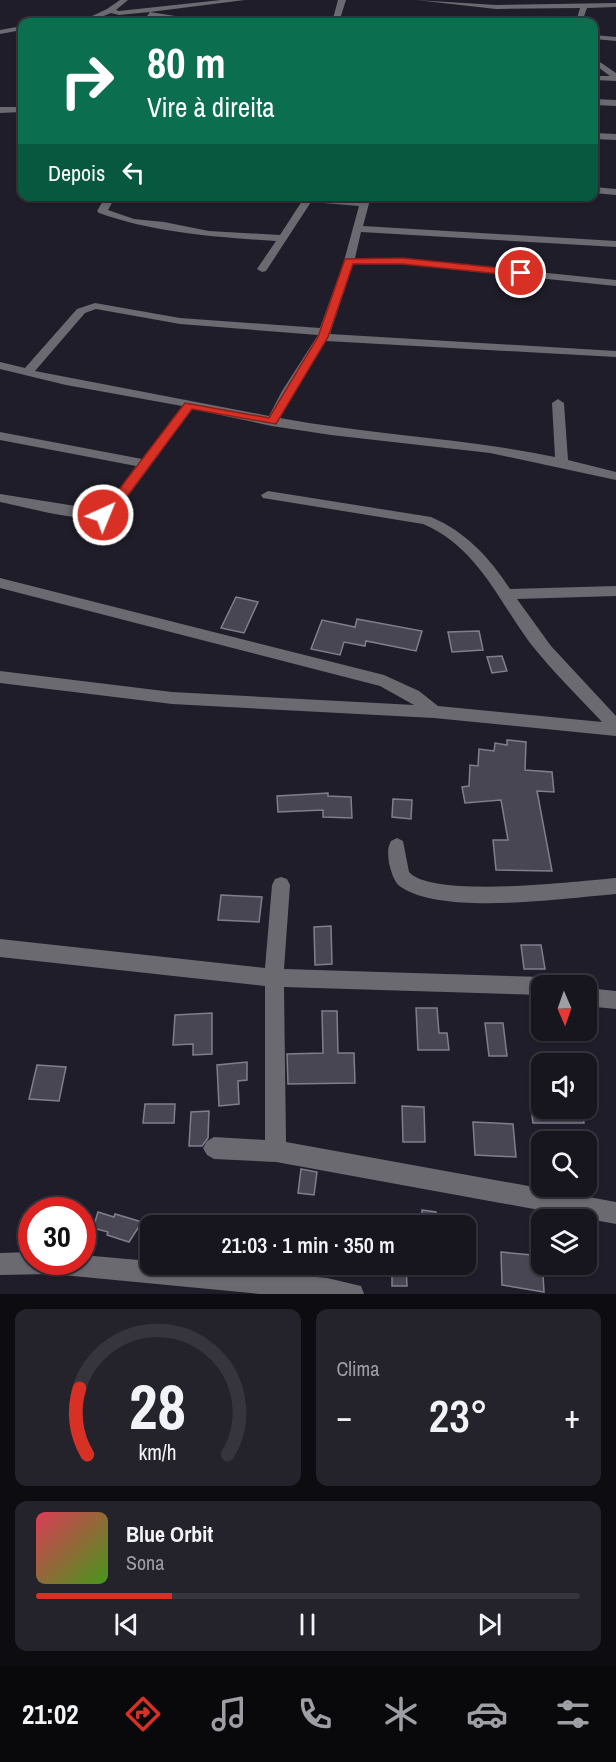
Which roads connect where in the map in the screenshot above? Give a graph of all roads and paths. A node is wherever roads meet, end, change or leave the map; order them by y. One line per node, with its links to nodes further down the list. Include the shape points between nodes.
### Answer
1 (124, 0): 8 (street)
2 (241, 0): 9 (street)
3 (342, 0): 13 (street)
4 (420, 0): 7 (street)
5 (589, 4): 6 (street); 7 (street); 14 (street)
6 (616, 5)
7 (473, 6): 10 (street)
8 (110, 11): 9 (street); 11 (street)
9 (129, 12): 12 (street)
10 (482, 15)
11 (104, 18)
12 (172, 18)
13 (336, 18)
14 (581, 18)
15 (18, 29): 16 (street)
16 (0, 32)
17 (598, 37): 18 (street)
18 (616, 39)
19 (598, 63): 21 (street)
20 (598, 78): 21 (street)
21 (616, 78)
22 (598, 102): 23 (street)
23 (616, 103)
24 (0, 110): 25 (street)
25 (18, 110)
26 (598, 136): 27 (street)
27 (616, 137)
28 (598, 190): 29 (street)
29 (616, 192)
30 (109, 201): 34 (street, via 102,211 134,222 208,234)
31 (307, 201): 34 (street)
32 (364, 201): 33 (street)
33 (356, 229): 35 (street); 36 (street)
34 (283, 238): 37 (street)
35 (616, 244)
36 (349, 261): 38 (street, via 402,261); 39 (street)
37 (262, 269)
38 (616, 283)
39 (324, 334): 40 (street); 42 (street, via 180,321 95,306 81,311); 45 (street)
40 (616, 354)
41 (0, 365): 42 (street)
42 (27, 372): 44 (street)
43 (558, 403): 47 (street)
44 (189, 405): 45 (street); 48 (street)
45 (272, 422): 47 (street)
46 (0, 436): 48 (street)
47 (562, 462): 49 (street)
48 (145, 464): 51 (street, via 103,515)
49 (616, 476)
50 (268, 495): 54 (street, via 442,525 482,559)
51 (0, 498)
52 (0, 583): 56 (street, via 384,681 413,695)
53 (616, 591): 54 (street)
54 (506, 594): 57 (street, via 536,639)
55 (0, 677): 56 (street, via 172,698)
56 (434, 712): 57 (street)
57 (616, 729)
58 (397, 846): 60 (street, via 399,868 407,882 424,889 483,895)
59 (281, 885): 62 (street)
60 (616, 886)
61 (0, 948): 62 (street)
62 (274, 978): 63 (street); 67 (street)
63 (531, 986)
64 (597, 998): 65 (street)
65 (616, 1000)
66 (214, 1148): 67 (street)
67 (276, 1151): 68 (street)
68 (616, 1212)
69 (0, 1264): 70 (street, via 52,1263)
70 (352, 1294)

